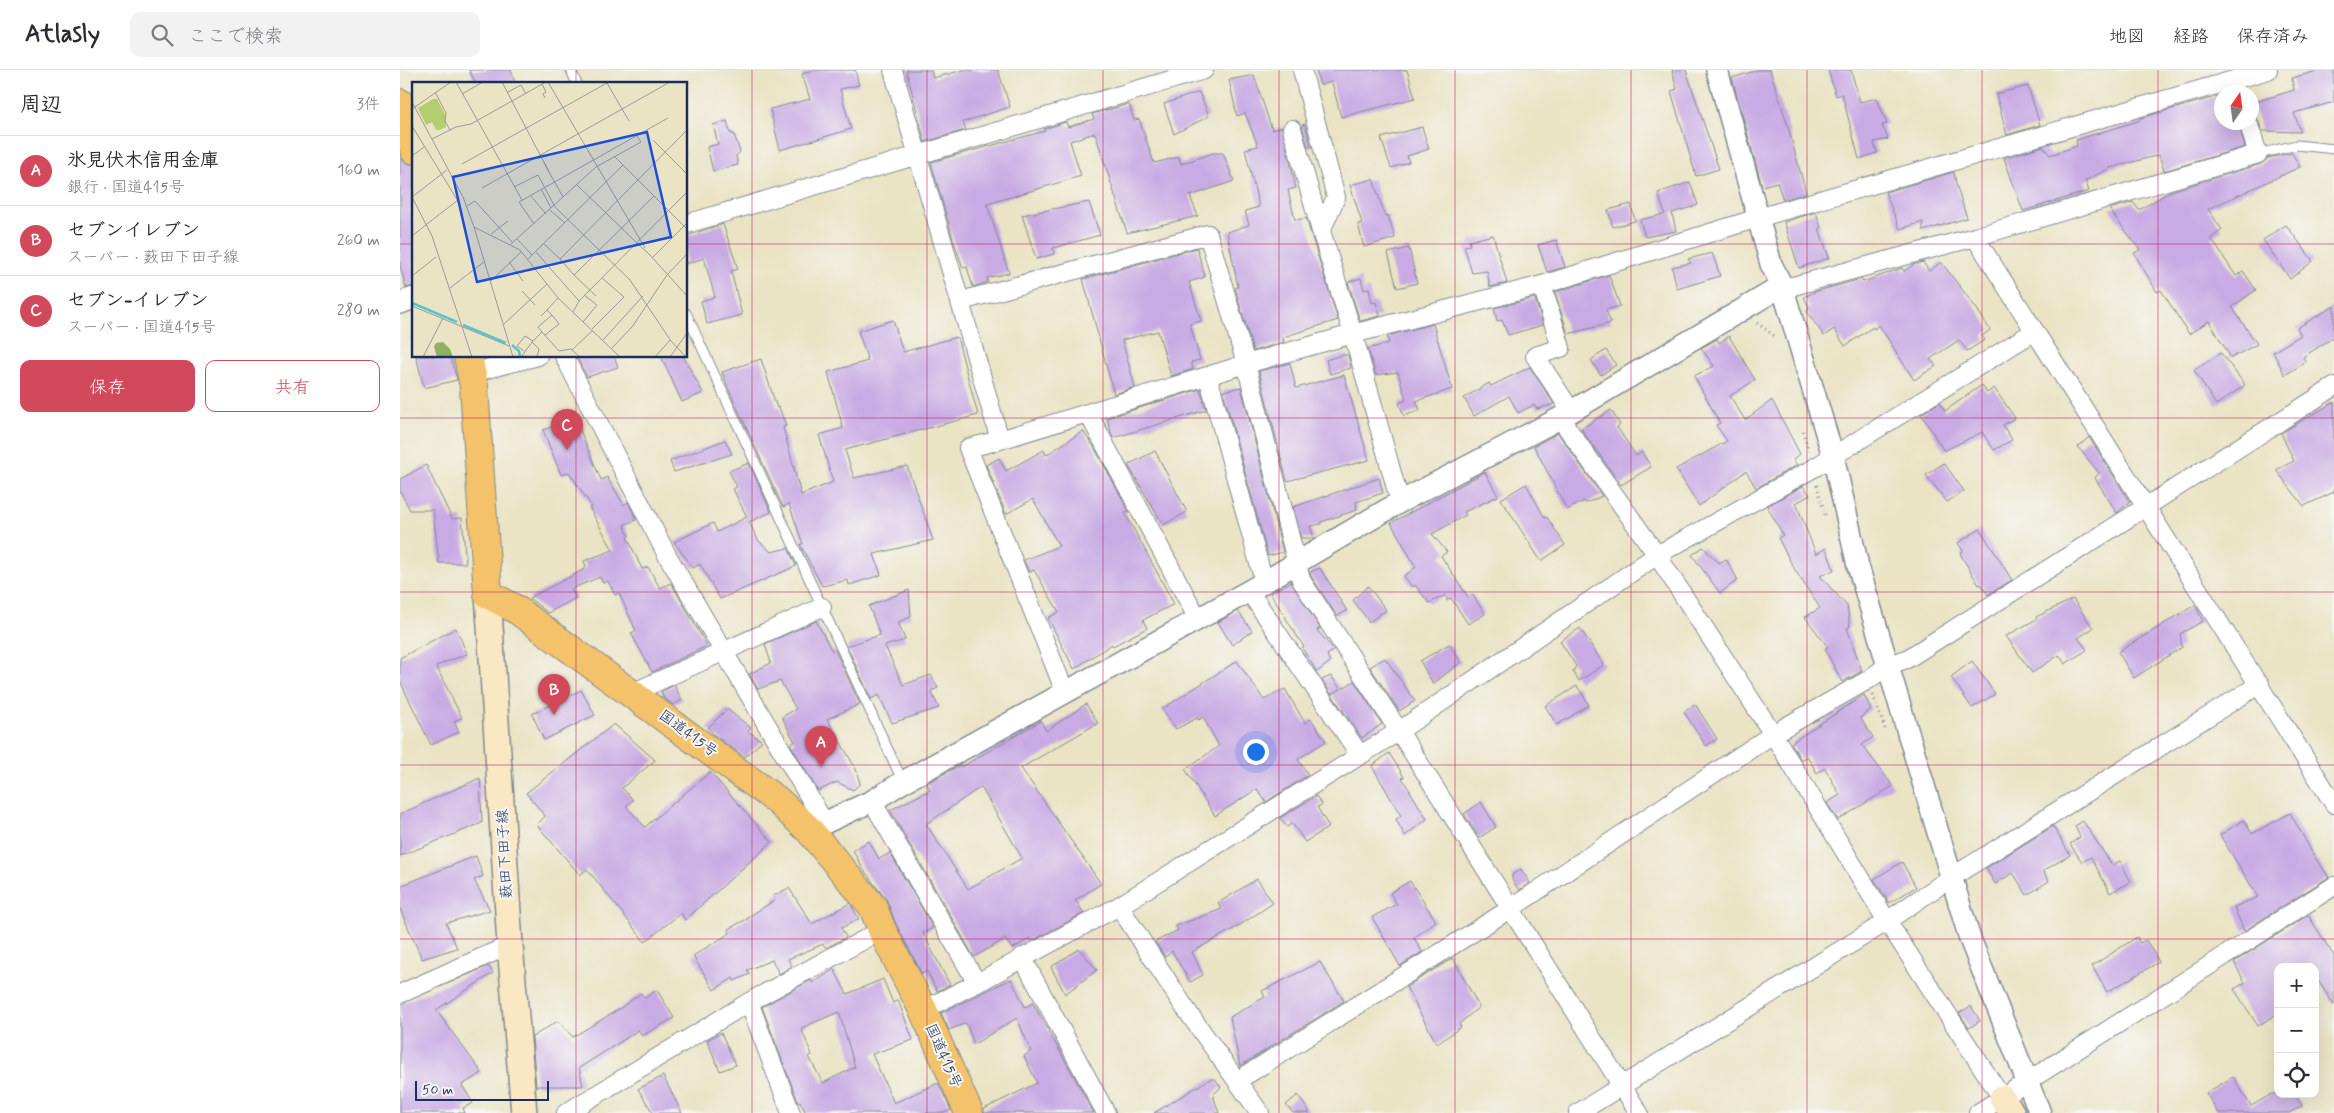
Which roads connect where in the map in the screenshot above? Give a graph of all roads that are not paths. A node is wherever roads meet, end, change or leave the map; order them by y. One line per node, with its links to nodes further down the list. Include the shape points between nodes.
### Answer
1 (571, 70): 7 (lane)
2 (893, 70): 15 (street)
3 (1204, 70): 15 (street)
4 (1302, 70): 19 (street, via 1336,196)
5 (1716, 70): 17 (street)
6 (2268, 70): 8 (street)
7 (576, 82)
8 (2238, 85)
9 (2214, 92): 17 (street)
10 (400, 103): 13 (highway)
11 (1292, 129): 19 (street)
12 (2250, 130): 16 (street)
13 (412, 143)
14 (2334, 149): 16 (lane, via 2297,146)
15 (917, 154): 18 (street); 24 (street)
16 (2258, 154): 20 (street)
17 (1758, 218): 21 (street); 22 (street, via 1771,264)
18 (688, 223)
19 (1321, 231): 28 (street)
20 (1975, 237): 22 (street, via 1793,286); 27 (street)
21 (1542, 285): 28 (street); 36 (street, via 1561,348 1535,356)
22 (1782, 286): 36 (street); 38 (street)
23 (412, 299): 25 (street)
24 (961, 301): 32 (street, via 1208,234); 37 (street)
25 (400, 303)
26 (688, 317): 45 (lane)
27 (2035, 331): 38 (street); 40 (street)
28 (1353, 334): 32 (street); 39 (street)
29 (521, 358): 31 (street)
30 (565, 358): 47 (street, via 668,555)
31 (469, 364): 44 (highway)
32 (1246, 364): 33 (street); 42 (street)
33 (1208, 376): 35 (street); 43 (street)
34 (2334, 387): 40 (street)
35 (1088, 413): 37 (street); 46 (street)
36 (1565, 414): 39 (street); 41 (street)
37 (1000, 440): 50 (street, via 968,448)
38 (1833, 456): 41 (street); 48 (street, via 1858,566)
39 (1400, 502): 42 (street)
40 (2146, 507): 48 (street, via 1907,659); 49 (street)
41 (1657, 555): 52 (street); 53 (street)
42 (1298, 562): 43 (street); 52 (street, via 1301,580)
43 (1257, 587): 46 (street); 54 (street)
44 (488, 594): 51 (highway, 国道415号, via 517,610); 65 (main road, 薮田下田子線)
45 (822, 607): 47 (street); 55 (lane)
46 (1198, 619): 50 (street)
47 (723, 650): 51 (street); 58 (street)
48 (1888, 664): 53 (street, via 1868,680); 59 (street)
49 (2260, 684): 57 (street); 59 (street)
50 (1065, 692): 55 (street)
51 (632, 693): 58 (highway, 国道415号)
52 (1399, 731): 54 (street); 62 (street)
53 (1772, 734): 62 (street); 63 (street)
54 (1360, 755): 61 (street)
55 (903, 782): 56 (street)
56 (872, 801): 58 (street); 67 (street)
57 (2334, 804)
58 (817, 826): 64 (highway, 国道415号, via 873,907)
59 (1952, 877): 63 (street); 72 (street, via 1970,939)
60 (2334, 886): 72 (street)
61 (1119, 906): 66 (street); 71 (street, via 1185,1008)
62 (1510, 909): 71 (street); 73 (street)
63 (1887, 921): 73 (street); 74 (street)
64 (882, 930): 69 (street); 70 (highway, 国道415号)
65 (510, 945): 68 (street); 75 (main road, 薮田下田子線)
66 (1022, 957): 67 (street); 79 (street)
67 (977, 983): 70 (street)
68 (400, 994)
69 (749, 1002): 76 (street); 77 (street)
70 (923, 1010): 78 (highway, 国道415号)
71 (1238, 1081): 80 (street)
72 (2028, 1082): 74 (street); 84 (street)
73 (1621, 1085): 81 (street); 82 (street)
74 (2007, 1106): 83 (street)
75 (524, 1113)
76 (566, 1113)
77 (791, 1113)
78 (969, 1113)
79 (1106, 1113)
80 (1260, 1113)
81 (1578, 1113)
82 (1639, 1113)
83 (1978, 1113)
84 (2040, 1113)

